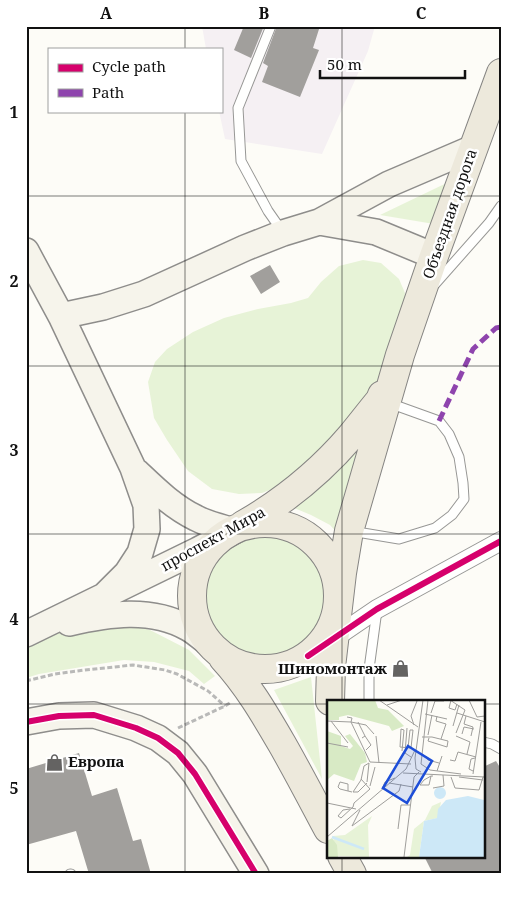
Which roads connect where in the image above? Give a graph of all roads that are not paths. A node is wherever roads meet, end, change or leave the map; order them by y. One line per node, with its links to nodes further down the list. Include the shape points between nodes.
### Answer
1 (271, 26): 6 (lane, via 238,108 241,161)
2 (501, 73): 3 (main road, Объездная дорога)
3 (473, 148): 5 (main road, via 389,184); 8 (main road, Объездная дорога)
4 (501, 206): 9 (lane)
5 (320, 222): 6 (main road); 8 (main road, via 376,232)
6 (283, 233): 10 (main road, via 144,294)
7 (26, 251): 10 (main road)
8 (434, 256): 9 (main road, Объездная дорога)
9 (420, 301): 11 (main road, Объездная дорога)
10 (60, 316): 13 (main road)
11 (400, 355): 12 (main road); 14 (main road, проспект Мира, via 380,400 350,437 289,494)
12 (387, 402): 15 (main road); 15 (lane, via 439,422 449,434 459,457 464,499 452,515 435,528 399,539)
13 (134, 468): 14 (main road, via 181,509 197,519); 17 (main road, via 146,505 147,529 136,559)
14 (234, 531): 17 (main road, проспект Мира); 18 (main road, via 247,525 278,524 307,536 328,557 335,572); 22 (main road, via 213,545 203,558 193,586 194,615)
15 (349, 531): 18 (main road)
16 (501, 541): 19 (street)
17 (104, 596): 20 (main road, проспект Мира)
18 (338, 602): 21 (main road); 23 (main road, via 330,630 321,644)
19 (378, 609): 21 (street); 25 (lane)
20 (26, 636): 22 (main road, via 88,618 143,614 188,628)
21 (334, 638): 23 (main road)
22 (210, 644): 23 (main road, via 224,657 258,669); 29 (main road, via 240,677 265,714)
23 (319, 662): 24 (main road)
24 (330, 700)
25 (368, 700)
26 (26, 722): 32 (main road, via 59,716 94,715 158,738 178,753 196,774)
27 (484, 742): 28 (lane)
28 (501, 750)
29 (327, 827)
30 (343, 858): 33 (main road)
31 (354, 858): 34 (main road)
32 (256, 874)
33 (352, 874)
34 (358, 874)

